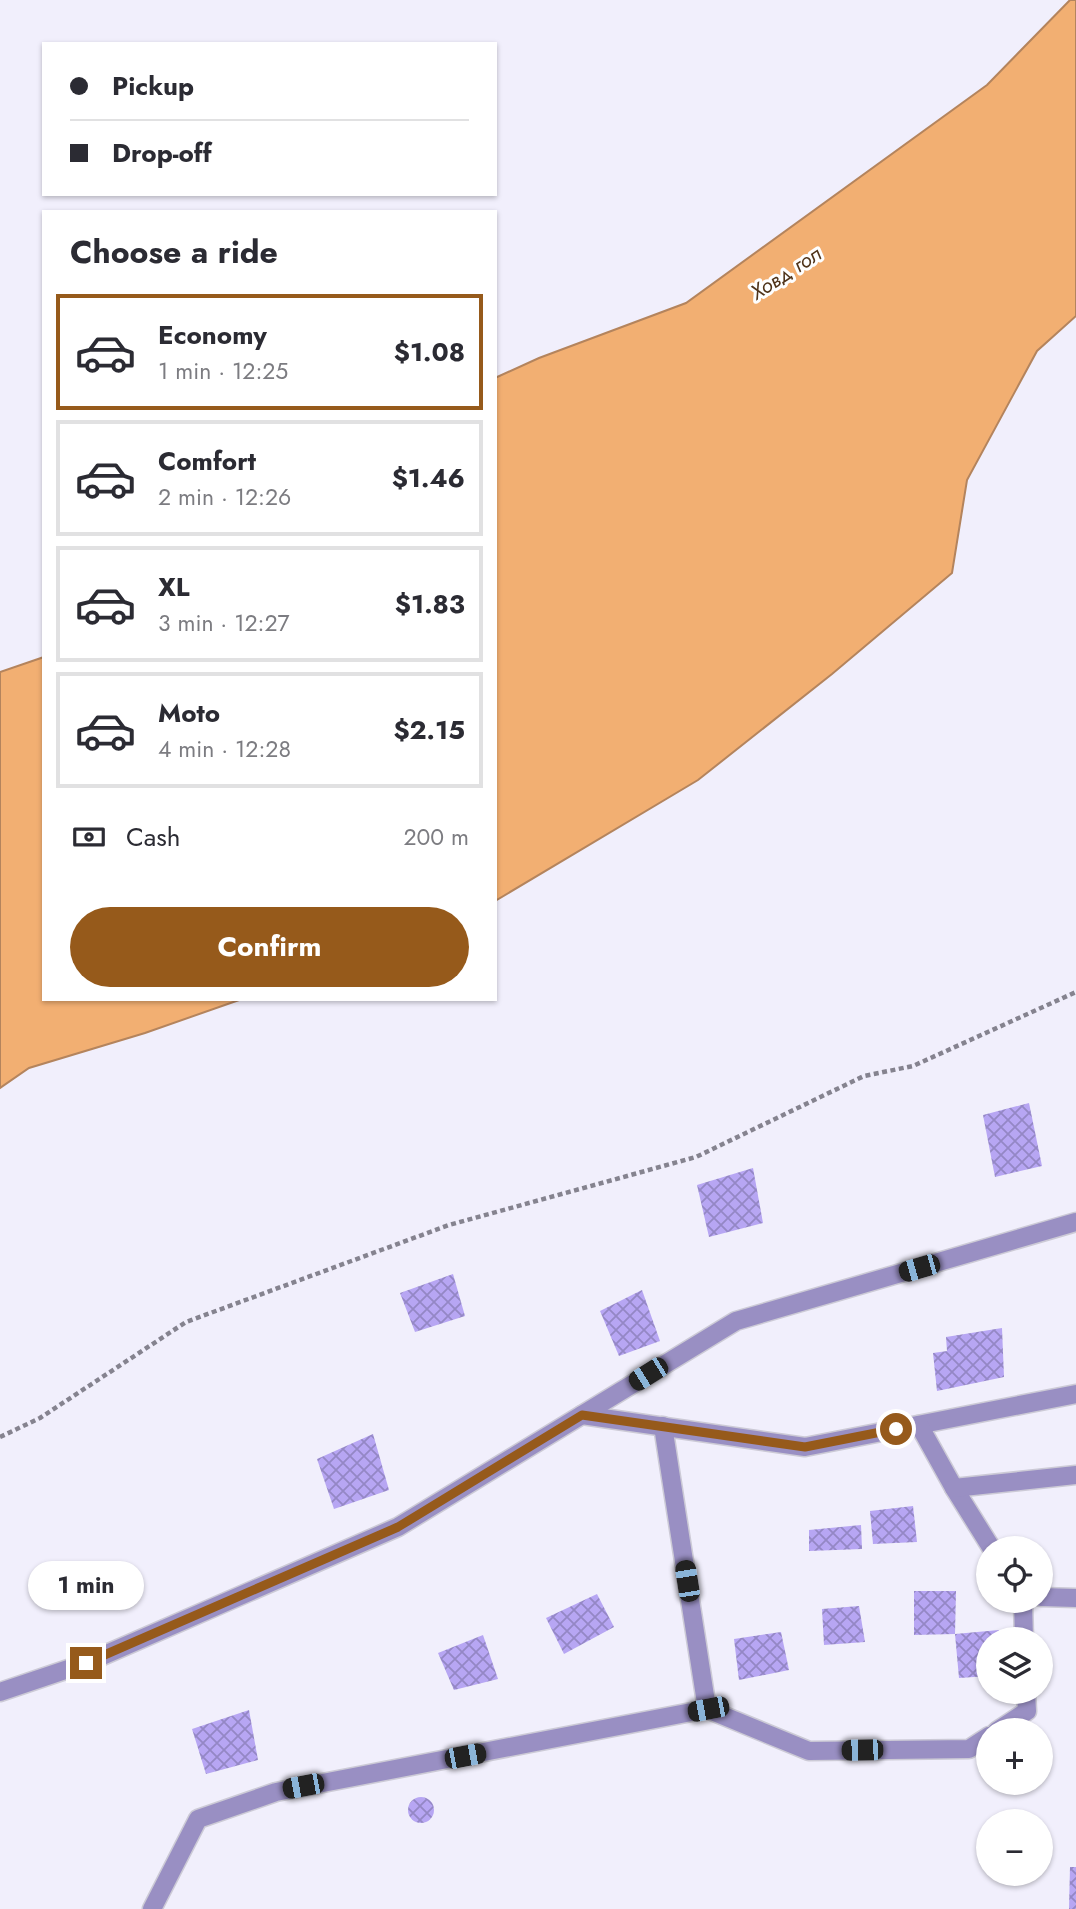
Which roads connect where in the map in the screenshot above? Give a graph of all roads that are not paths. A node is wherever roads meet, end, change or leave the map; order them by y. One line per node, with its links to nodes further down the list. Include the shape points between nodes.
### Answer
1 (1076, 1222): 3 (street, via 736,1321)
2 (1076, 1394): 4 (street)
3 (582, 1415): 5 (street); 11 (street, via 398,1527 86,1663)
4 (919, 1425): 5 (street, via 805,1447); 7 (street)
5 (663, 1426): 13 (street)
6 (1076, 1475): 7 (street)
7 (954, 1488): 8 (street)
8 (984, 1536)
9 (1053, 1597): 10 (street)
10 (1076, 1598)
11 (0, 1692)
12 (1027, 1704): 14 (street, via 1027,1711)
13 (708, 1709): 15 (street, via 809,1751 969,1749); 16 (street, via 276,1792 198,1819)
14 (1016, 1718)
15 (976, 1744)
16 (152, 1909)

